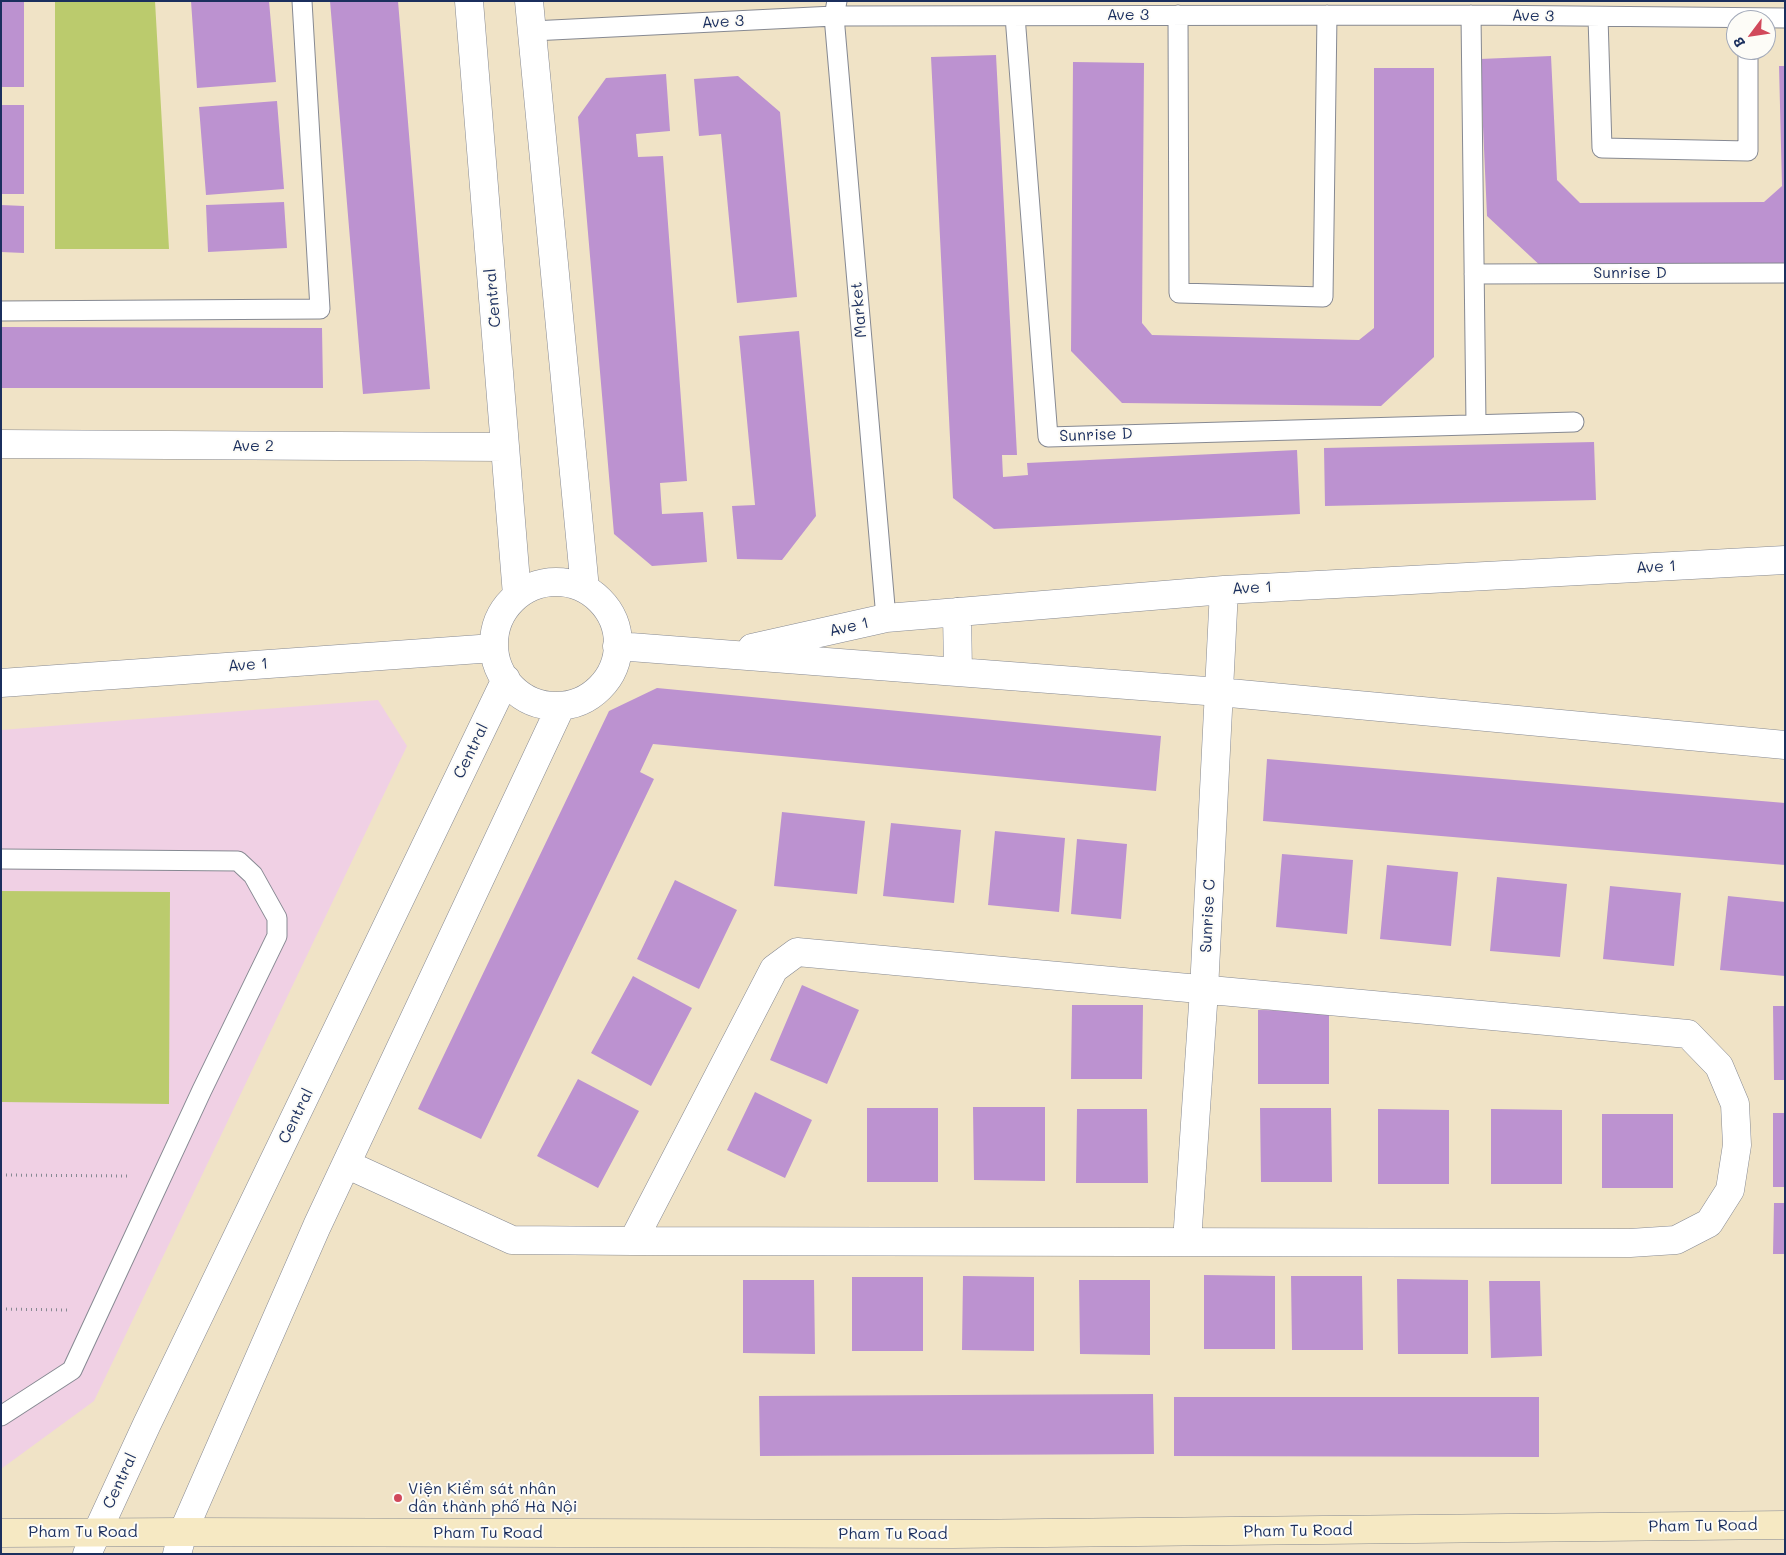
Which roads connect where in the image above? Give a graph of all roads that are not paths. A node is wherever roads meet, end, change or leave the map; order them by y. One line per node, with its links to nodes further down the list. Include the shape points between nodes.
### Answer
1 (302, 1): 15 (lane, via 320,309)
2 (469, 1): 19 (street, Central)
3 (529, 1): 11 (street)
4 (835, 9): 8 (lane, Ave 3); 11 (lane, Ave 3); 25 (lane, Market)
5 (1178, 15): 6 (lane, Ave 3); 6 (lane, via 1179,294 1323,297); 8 (lane, Ave 3)
6 (1327, 15): 7 (lane, Ave 3)
7 (1471, 15): 9 (lane, Ave 3); 14 (lane)
8 (1015, 16): 17 (lane, Sunrise D, via 1048,437)
9 (1598, 17): 10 (lane, Ave 3); 12 (lane, via 1602,148 1748,151)
10 (1726, 19)
11 (532, 31): 21 (street)
12 (1748, 60)
13 (1785, 273): 14 (lane, Sunrise D)
14 (1474, 274): 17 (lane)
15 (1, 311)
16 (1574, 422): 17 (lane, Sunrise D)
17 (1476, 424)
18 (1, 444): 19 (street, Ave 2)
19 (505, 447): 23 (street, Central)
20 (1785, 560): 22 (street, Ave 1)
21 (585, 589): 23 (street, via 557,582 536,585); 26 (street, via 610,613 618,633)
22 (1224, 590): 24 (street, Ave 1); 32 (street, Sunrise C)
23 (517, 595): 27 (street, via 504,610 496,628)
24 (957, 612): 25 (street, Ave 1); 29 (street)
25 (886, 618): 28 (street, Ave 1)
26 (617, 646): 28 (street, Ave 1); 33 (street, via 618,654 611,675 597,691 580,702)
27 (494, 648): 30 (street); 31 (street, Ave 1)
28 (724, 655): 29 (street, Ave 1)
29 (958, 672): 32 (street, Ave 1)
30 (506, 679): 33 (street, via 523,697 542,705); 43 (street, Central)
31 (1, 683)
32 (1219, 692): 34 (street, Ave 1); 36 (street, Sunrise C)
33 (561, 706): 37 (street)
34 (1785, 745)
35 (1, 859): 40 (lane, via 238,861 253,875 277,918 277,936 72,1370)
36 (1204, 990): 38 (street, via 797,952 774,969); 39 (street, Sunrise C); 39 (street, via 1688,1034 1719,1066 1735,1104 1737,1145 1730,1190 1709,1223 1676,1240 1630,1243)
37 (346, 1164): 38 (street, via 512,1240); 44 (street)
38 (633, 1240): 39 (street)
39 (1187, 1242)
40 (1, 1416)
41 (1785, 1525): 44 (main road, Pham Tu Road)
42 (1, 1533): 43 (main road, Pham Tu Road)
43 (92, 1543): 44 (main road, Pham Tu Road)
44 (180, 1543)

